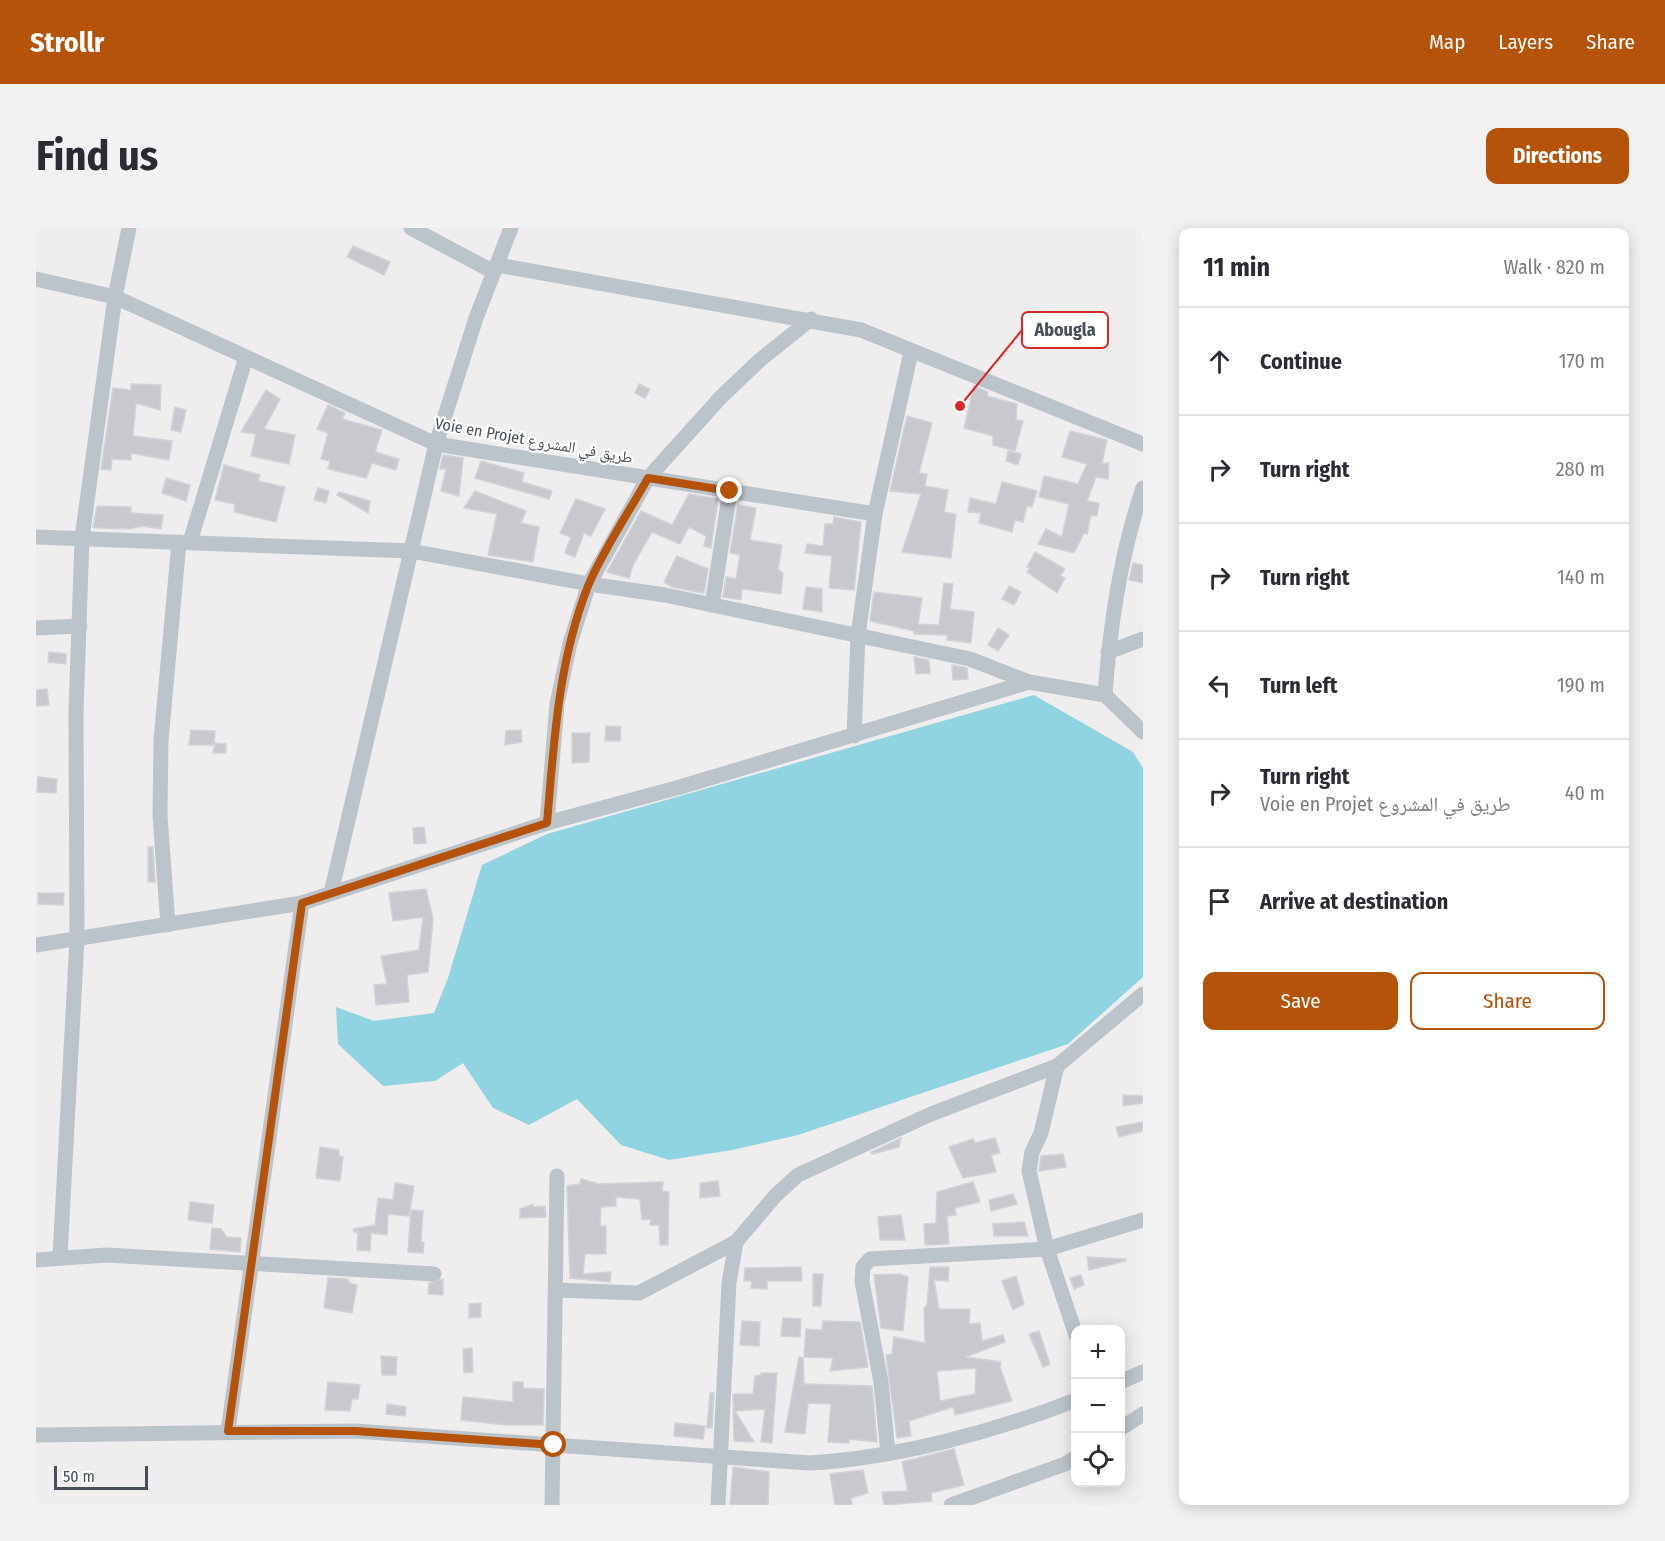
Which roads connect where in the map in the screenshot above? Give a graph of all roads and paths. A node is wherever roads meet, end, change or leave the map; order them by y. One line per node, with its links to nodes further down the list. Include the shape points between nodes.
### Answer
1 (129, 228): 6 (street)
2 (411, 228): 4 (street)
3 (511, 228): 4 (street)
4 (495, 269): 7 (street); 10 (street, via 459,365)
5 (36, 279): 6 (street, Voie en Projet طريق في المشروع)
6 (115, 297): 9 (street, Voie en Projet طريق في المشروع); 17 (street)
7 (811, 319): 8 (street, via 861,330); 12 (street, via 720,397)
8 (911, 352): 11 (street); 15 (street)
9 (246, 357): 10 (street, Voie en Projet طريق في المشروع); 18 (street)
10 (436, 444): 12 (street, Voie en Projet طريق في المشروع); 19 (street)
11 (1143, 444)
12 (648, 478): 14 (street, Voie en Projet طريق في المشروع); 20 (street)
13 (1143, 488): 26 (street, via 1117,588)
14 (730, 491): 15 (street, Voie en Projet طريق في المشروع); 21 (street)
15 (875, 514): 24 (street)
16 (36, 537): 17 (street)
17 (82, 538): 18 (street); 22 (street)
18 (184, 542): 19 (street); 34 (street, via 161,740 160,816)
19 (411, 551): 20 (street); 32 (street)
20 (589, 584): 21 (street); 31 (street, via 570,643 557,704)
21 (712, 605): 24 (street)
22 (80, 626): 23 (street); 35 (street, via 76,712)
23 (36, 628)
24 (858, 635): 27 (street, via 970,658); 30 (street)
25 (1143, 639): 26 (street)
26 (1108, 652): 28 (street)
27 (1029, 682): 28 (street); 30 (street)
28 (1105, 695): 29 (street)
29 (1143, 732)
30 (854, 736): 31 (street)
31 (547, 823): 32 (street)
32 (331, 893): 33 (street)
33 (302, 903): 34 (street); 45 (street)
34 (168, 925): 35 (street)
35 (77, 939): 36 (street); 43 (street)
36 (36, 945)
37 (1143, 993): 38 (street)
38 (1057, 1066): 41 (street, via 931,1114 798,1175); 42 (street, via 1029,1172)
39 (557, 1176): 47 (street)
40 (1143, 1220): 42 (street)
41 (736, 1242): 47 (street, via 639,1293); 58 (street, via 729,1283)
42 (1047, 1249): 48 (street); 57 (street, via 870,1260 863,1268)
43 (60, 1257): 44 (street); 45 (street, via 107,1255)
44 (36, 1260)
45 (253, 1262): 46 (street); 54 (street)
46 (434, 1274)
47 (556, 1290): 56 (street)
48 (1073, 1325)
49 (1143, 1372): 50 (street)
50 (1125, 1380)
51 (1071, 1402): 57 (street, via 1024,1420)
52 (1143, 1414): 53 (street)
53 (1125, 1426)
54 (228, 1431): 55 (street); 56 (street, via 355,1431)
55 (36, 1435)
56 (554, 1445): 58 (street); 60 (street)
57 (888, 1453): 58 (street, via 810,1463)
58 (721, 1458): 61 (street)
59 (1071, 1460): 62 (street)
60 (552, 1505)
61 (718, 1505)
62 (951, 1505)

